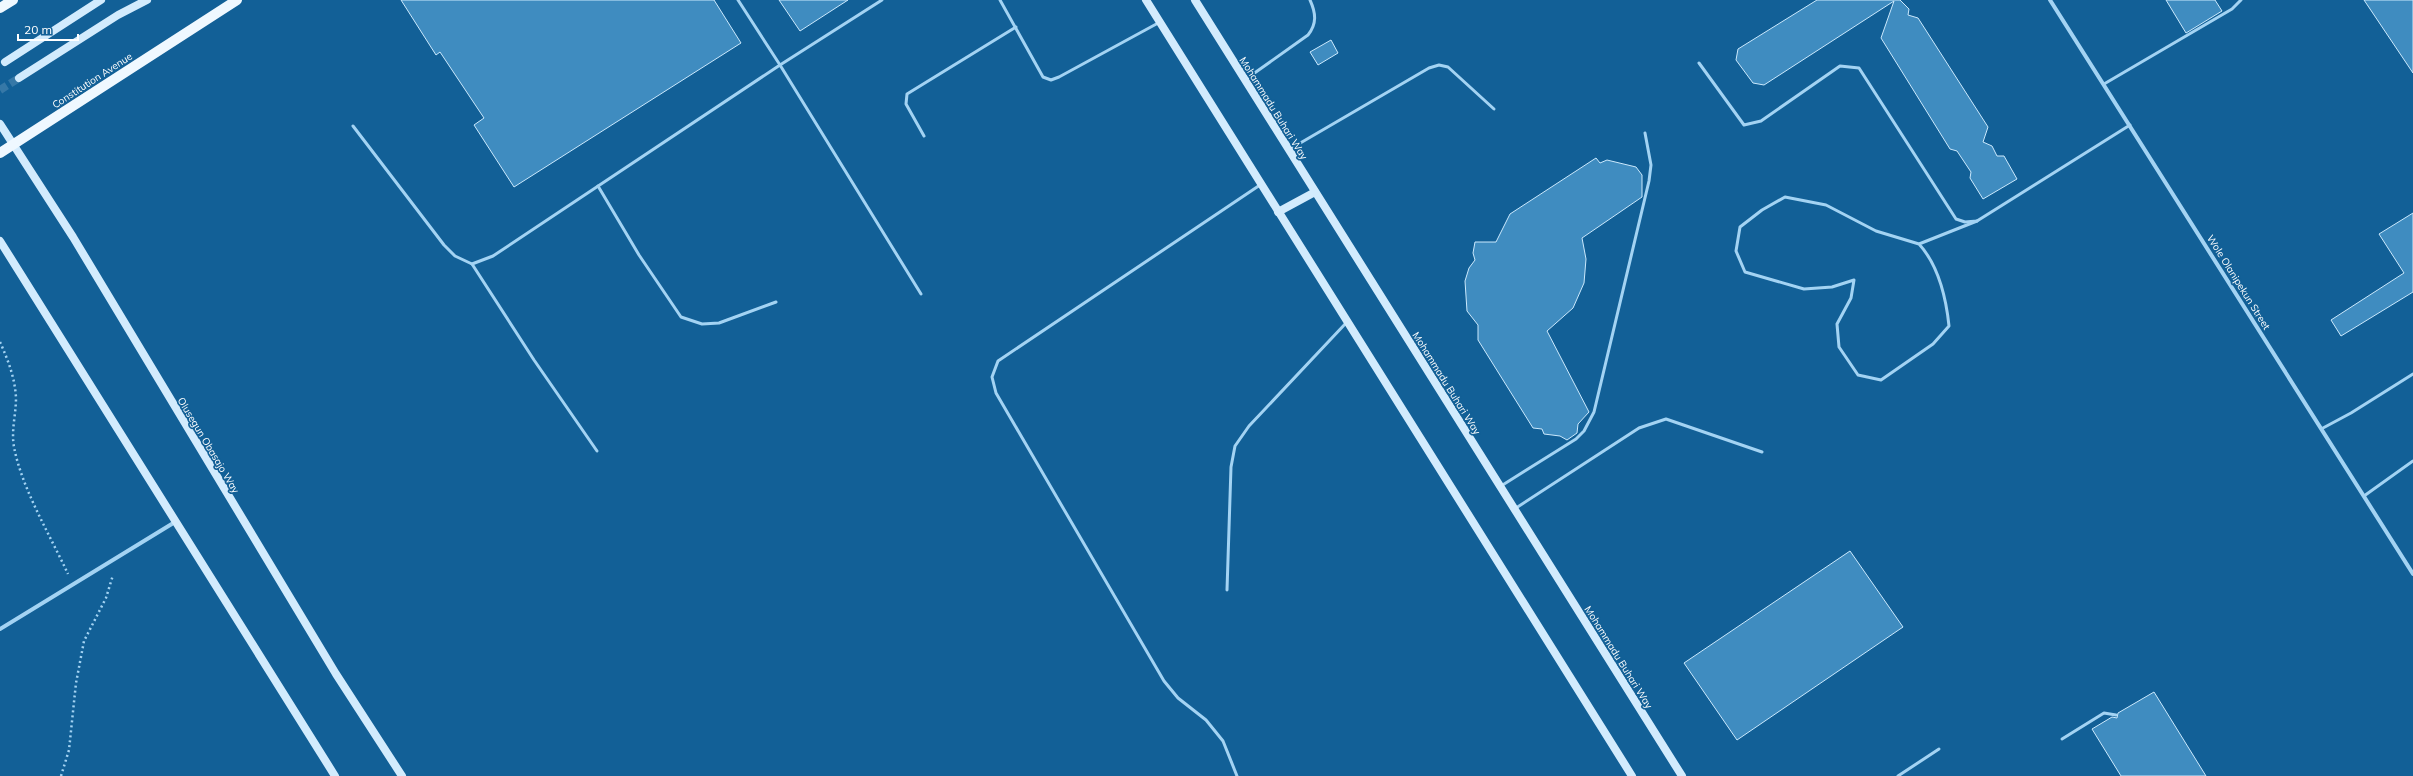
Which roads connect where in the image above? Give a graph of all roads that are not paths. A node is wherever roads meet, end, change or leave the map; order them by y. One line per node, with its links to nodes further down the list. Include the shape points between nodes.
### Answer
1 (13, 0): 13 (main road)
2 (100, 0): 16 (main road)
3 (147, 0): 19 (main road, via 118,15)
4 (237, 0): 28 (main road, Constitution Avenue)
5 (738, 0): 18 (lane)
6 (882, 0): 18 (lane)
7 (1000, 0): 15 (lane)
8 (1146, 0): 14 (main road)
9 (1195, 0): 20 (main road, Mohammadu Buhari Way)
10 (1310, 0): 20 (lane, via 1316,18 1314,28)
11 (2050, 0): 21 (street, Wole Olanipekun Street)
12 (2241, 0): 21 (lane, via 2232,9)
13 (0, 8)
14 (1160, 22): 15 (lane, via 1051,80 1044,77); 31 (main road)
15 (1016, 27): 27 (lane, via 907,94 906,104)
16 (5, 62)
17 (1699, 63): 35 (lane, via 1744,125 1761,121 1840,66 1859,68 1956,219)
18 (780, 65): 32 (lane); 39 (lane)
19 (19, 78)
20 (1245, 80): 29 (main road, Mohammadu Buhari Way)
21 (2104, 84): 24 (street, Wole Olanipekun Street)
22 (1494, 109): 29 (lane, via 1448,67 1439,65 1429,68)
23 (0, 124): 28 (main road, Olusegun Obasajo Way)
24 (2130, 125): 35 (lane); 43 (street, Wole Olanipekun Street)
25 (353, 126): 38 (lane, via 444,245 455,256)
26 (1645, 133): 47 (lane, via 1651,165 1649,181 1594,412 1584,431 1576,439)
27 (924, 136)
28 (14, 144): 30 (main road, Constitution Avenue); 58 (main road, Olusegun Obasajo Way, via 94,271 178,415 336,674)
29 (1288, 149): 33 (main road, Mohammadu Buhari Way)
30 (0, 153)
31 (1262, 184): 34 (main road); 59 (lane, via 998,362 992,377 996,393 1164,681 1178,698 1206,720 1224,741)
32 (598, 186): 38 (lane, via 493,256); 40 (lane, via 639,256 681,317 702,324 719,324)
33 (1315, 192): 34 (main road); 47 (main road, Mohammadu Buhari Way)
34 (1278, 212): 41 (main road)
35 (1977, 222): 37 (lane)
36 (0, 241): 50 (main road)
37 (1919, 244): 37 (lane, via 1930,256 1946,298 1949,326 1933,344 1881,380 1858,375 1839,347 1837,324 1850,298 1854,280 1832,287 1804,290 1745,272 1736,252 1740,227 1785,197 1826,205 1876,231)
38 (472, 264): 44 (lane, via 534,360)
39 (920, 294)
40 (776, 302)
41 (1346, 322): 52 (lane, via 1249,426 1235,446 1231,466); 60 (main road)
42 (2413, 374): 43 (lane, via 2351,414)
43 (2323, 428): 48 (street, Wole Olanipekun Street)
44 (597, 450)
45 (1762, 452): 49 (lane, via 1666,419 1639,428)
46 (2413, 461): 48 (lane)
47 (1500, 486): 49 (main road, Mohammadu Buhari Way)
48 (2364, 496): 51 (street, Wole Olanipekun Street)
49 (1514, 509): 61 (main road, Mohammadu Buhari Way)
50 (175, 522): 53 (street); 57 (main road)
51 (2413, 574)
52 (1227, 590)
53 (0, 629)
54 (2116, 715): 55 (lane, via 2104,713)
55 (2062, 739)
56 (1939, 749): 62 (lane)
57 (336, 776)
58 (402, 776)
59 (1237, 776)
60 (1632, 776)
61 (1682, 776)
62 (1898, 776)

